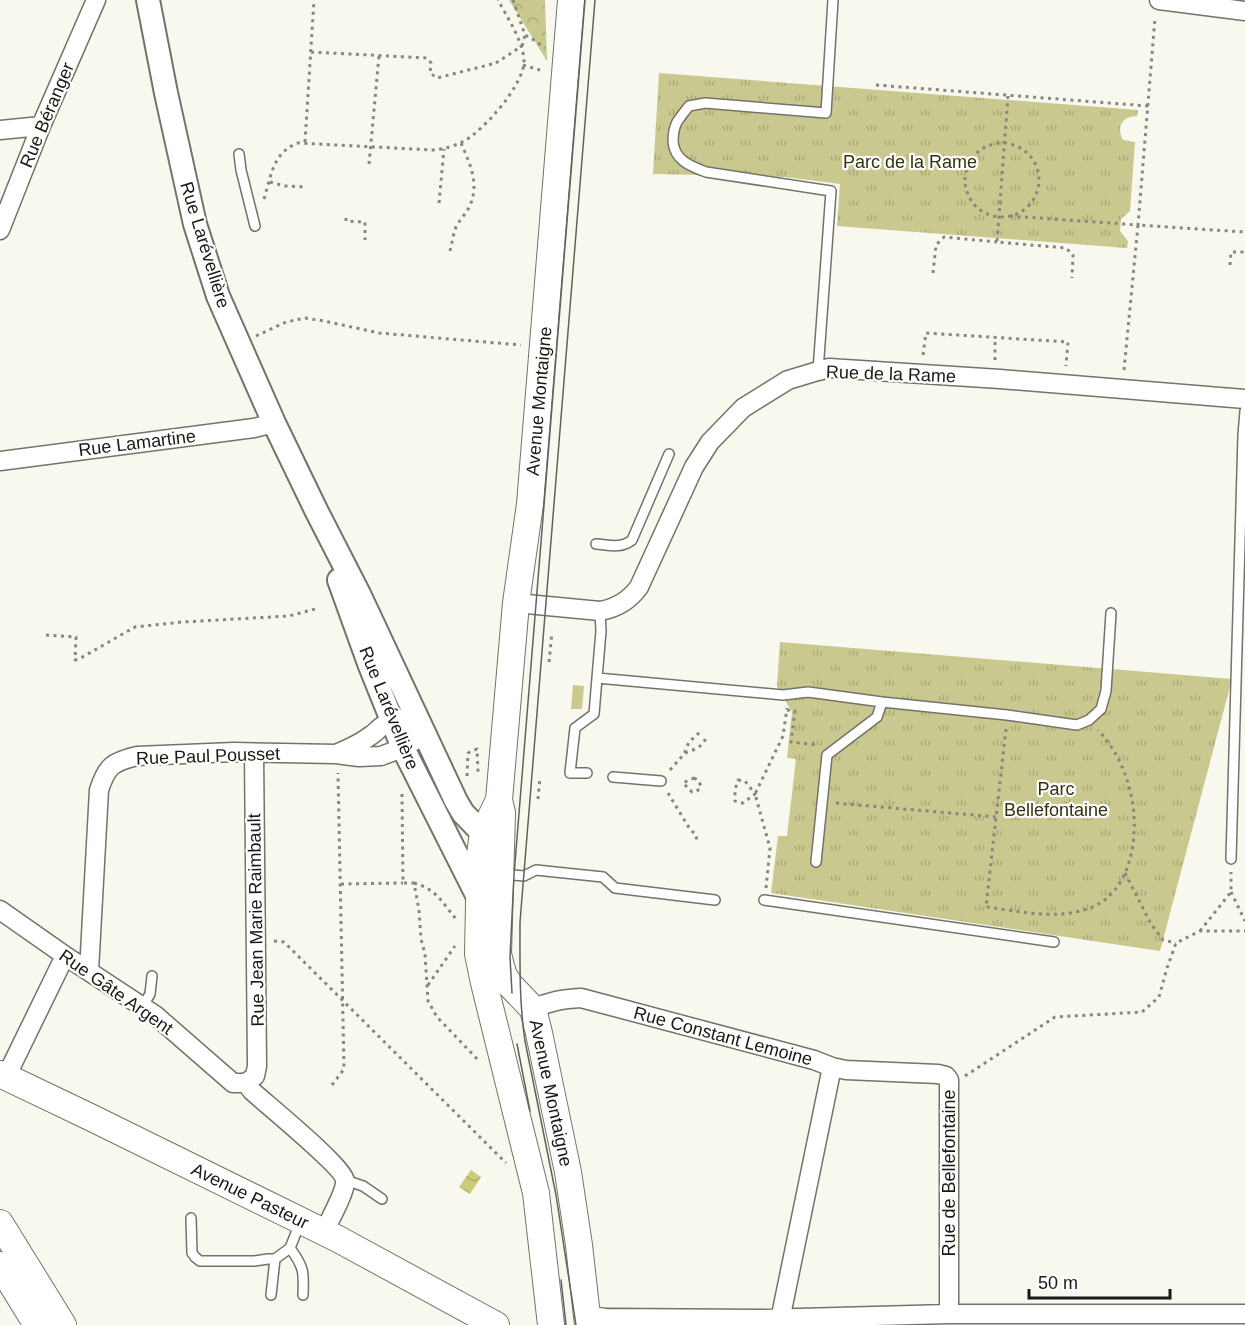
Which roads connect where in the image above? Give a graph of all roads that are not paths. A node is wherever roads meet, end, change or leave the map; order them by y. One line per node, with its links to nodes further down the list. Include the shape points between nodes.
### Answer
1 (96, 0): 7 (street, Rue Béranger)
2 (148, 0): 15 (street, Rue Larévellière, via 195,224 218,296)
3 (571, 0): 19 (main road, Avenue Montaigne, via 531,504)
4 (833, 0): 12 (lane, via 826,113 705,103 689,106 673,134 673,148 691,167 831,191)
5 (1157, 5): 6 (street)
6 (1245, 11)
7 (41, 126): 8 (street); 11 (street, Rue Béranger)
8 (0, 130)
9 (239, 154): 10 (lane)
10 (255, 226)
11 (0, 230)
12 (818, 371): 13 (street, Rue de la Rame, via 828,368 1000,379); 20 (street, Rue de la Rame, via 788,381 743,408 710,442 694,467 639,587 627,602)
13 (1245, 399)
14 (1245, 411): 35 (lane)
15 (274, 423): 17 (street, Rue Lamartine); 22 (street, Rue Larévellière)
16 (669, 454): 18 (lane, via 632,540 618,546)
17 (0, 461)
18 (596, 544)
19 (516, 603): 20 (street, Rue de la Rame); 33 (main road, Avenue Montaigne)
20 (600, 610): 23 (lane)
21 (1111, 613): 24 (lane, via 1106,691 1101,709 1077,725)
22 (376, 653): 25 (street, Rue Larévellière); 26 (street, Rue Larévellière)
23 (597, 678): 24 (lane, via 783,695 808,692); 30 (lane, via 594,714 575,728 570,773)
24 (882, 702): 36 (lane, via 878,717 828,755)
25 (392, 720): 26 (street, via 406,719); 27 (street, Rue Larévellière); 29 (street, Rue Paul Pousset, via 354,747)
26 (425, 735): 27 (street, Rue Paul Pousset); 34 (street, Rue Larévellière, via 463,813)
27 (403, 748): 29 (street, Rue Paul Pousset, via 359,758); 38 (street, Rue Larévellière)
28 (254, 753): 29 (street, Rue Paul Pousset); 44 (street, Rue Paul Pousset, via 137,756 122,759 104,775 99,790); 50 (street, Rue Jean Marie Raimbault, via 257,1066 255,1076)
29 (336, 754)
30 (587, 773)
31 (613, 777): 32 (lane)
32 (661, 781)
33 (499, 800): 34 (main road, Avenue Montaigne); 37 (main road, Avenue Montaigne)
34 (483, 833): 37 (street, Rue Larévellière); 38 (main road, Avenue Montaigne)
35 (1231, 860)
36 (816, 862)
37 (501, 863): 39 (lane, via 524,876 536,870 603,877 615,888); 47 (main road, Avenue Montaigne, via 498,954 511,986)
38 (479, 899): 69 (main road, Avenue Montaigne, via 478,954 536,1193)
39 (715, 900)
40 (764, 900): 42 (lane)
41 (0, 910): 43 (street, Rue Gâte Argent)
42 (1054, 942)
43 (67, 957): 44 (street, Rue Gâte Argent); 49 (street)
44 (89, 971): 46 (street, Rue Gâte Argent)
45 (152, 976): 46 (lane, via 150,994)
46 (142, 1007): 50 (street, Rue Gâte Argent, via 233,1083)
47 (533, 1010): 48 (street, Rue Constant Lemoine, via 546,1003 581,998); 64 (main road, Avenue Montaigne, via 568,1173)
48 (832, 1067): 62 (street, Rue de Bellefontaine, via 943,1074 949,1080); 65 (street, Rue Constant Lemoine)
49 (3, 1076): 54 (main road, Avenue Pasteur)
50 (246, 1083): 51 (street, Rue Gâte Argent, via 328,1158)
51 (345, 1180): 52 (lane); 56 (street)
52 (382, 1199)
53 (190, 1218): 58 (lane, via 192,1253 200,1261)
54 (301, 1221): 56 (main road, Avenue Pasteur); 57 (lane)
55 (1, 1228): 67 (main road)
56 (324, 1232): 68 (main road, Avenue Pasteur)
57 (290, 1248): 58 (lane); 61 (lane, via 303,1272)
58 (275, 1259): 60 (lane)
59 (0, 1265): 66 (main road)
60 (272, 1294)
61 (303, 1295)
62 (950, 1314): 63 (street); 65 (street)
63 (1245, 1314)
64 (587, 1320): 65 (street)
65 (779, 1322)
66 (37, 1325)
67 (63, 1325)
68 (496, 1325)
69 (551, 1325)

